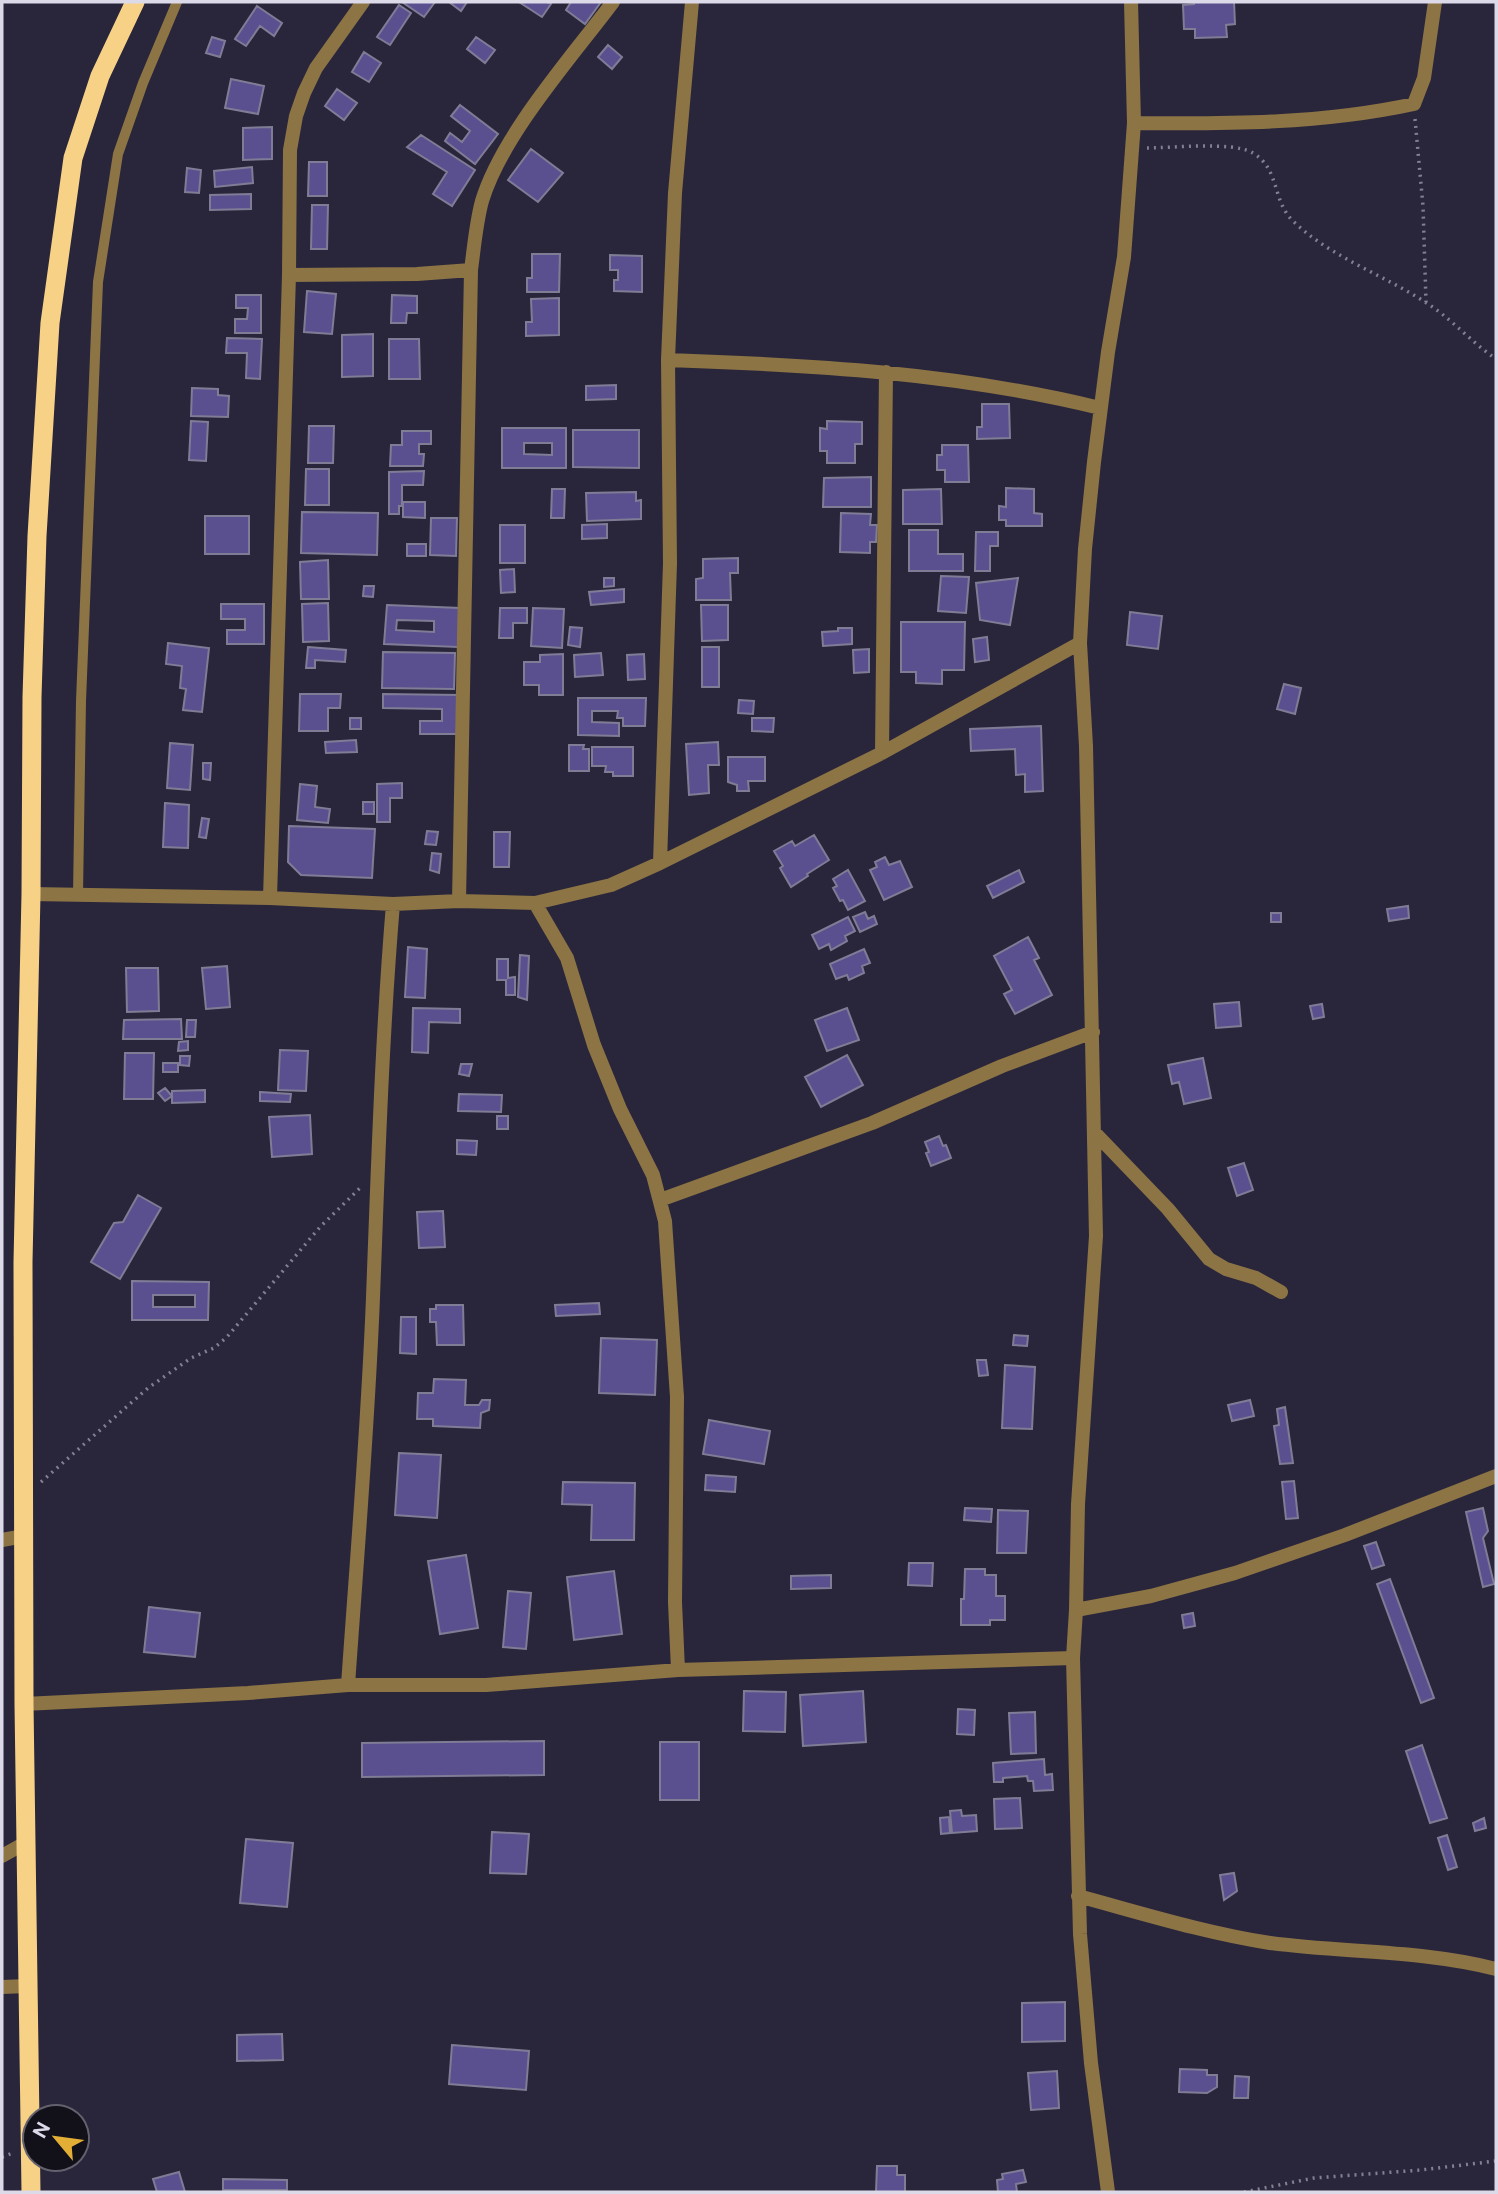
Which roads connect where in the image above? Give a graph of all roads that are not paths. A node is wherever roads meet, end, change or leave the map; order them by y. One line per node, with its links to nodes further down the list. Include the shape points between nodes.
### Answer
1 (135, 2): 17 (highway, via 100,76 73,158 50,323 32,697)
2 (177, 2): 18 (lane, via 118,154 98,282)
3 (363, 2): 10 (street, via 316,68 296,116 290,150)
4 (613, 2): 9 (street, via 500,159 482,201)
5 (692, 2): 11 (street)
6 (1131, 2): 8 (street)
7 (1435, 2): 8 (street, via 1424,78 1414,104 1336,117)
8 (1134, 123): 13 (street, via 1124,257)
9 (471, 270): 10 (street); 20 (street)
10 (289, 275): 19 (street)
11 (668, 360): 12 (street); 16 (street, via 670,563)
12 (886, 372): 13 (street, via 980,383); 15 (street)
13 (1100, 408): 14 (street)
14 (1080, 643): 15 (street); 23 (street)
15 (882, 752): 16 (street)
16 (660, 863): 21 (street, via 611,885)
17 (31, 894): 18 (street); 28 (highway, via 23,1262)
18 (78, 895): 19 (street)
19 (270, 898): 22 (street)
20 (459, 901): 21 (street); 22 (street)
21 (535, 903): 25 (street, via 567,958 594,1045)
22 (393, 904): 33 (street, via 384,1011 365,1454)
23 (1093, 1032): 24 (street); 25 (street, via 872,1123)
24 (1094, 1133): 26 (street, via 1209,1259); 30 (street, via 1096,1236 1078,1504)
25 (660, 1200): 32 (street, via 677,1397)
26 (1281, 1292)
27 (1496, 1476): 30 (street, via 1235,1573)
28 (24, 1536): 29 (street); 34 (highway)
29 (2, 1540)
30 (1076, 1610): 31 (street)
31 (1073, 1658): 32 (street); 37 (street)
32 (678, 1670): 33 (street, via 486,1685)
33 (348, 1685): 34 (street)
34 (24, 1704): 35 (highway)
35 (27, 1842): 36 (street); 39 (highway)
36 (2, 1856)
37 (1078, 1896): 38 (street, via 1270,1943 1423,1955); 42 (street, via 1085,2000)
38 (1496, 1969)
39 (28, 1986): 40 (street); 41 (highway)
40 (2, 1987)
41 (31, 2192)
42 (1108, 2192)

